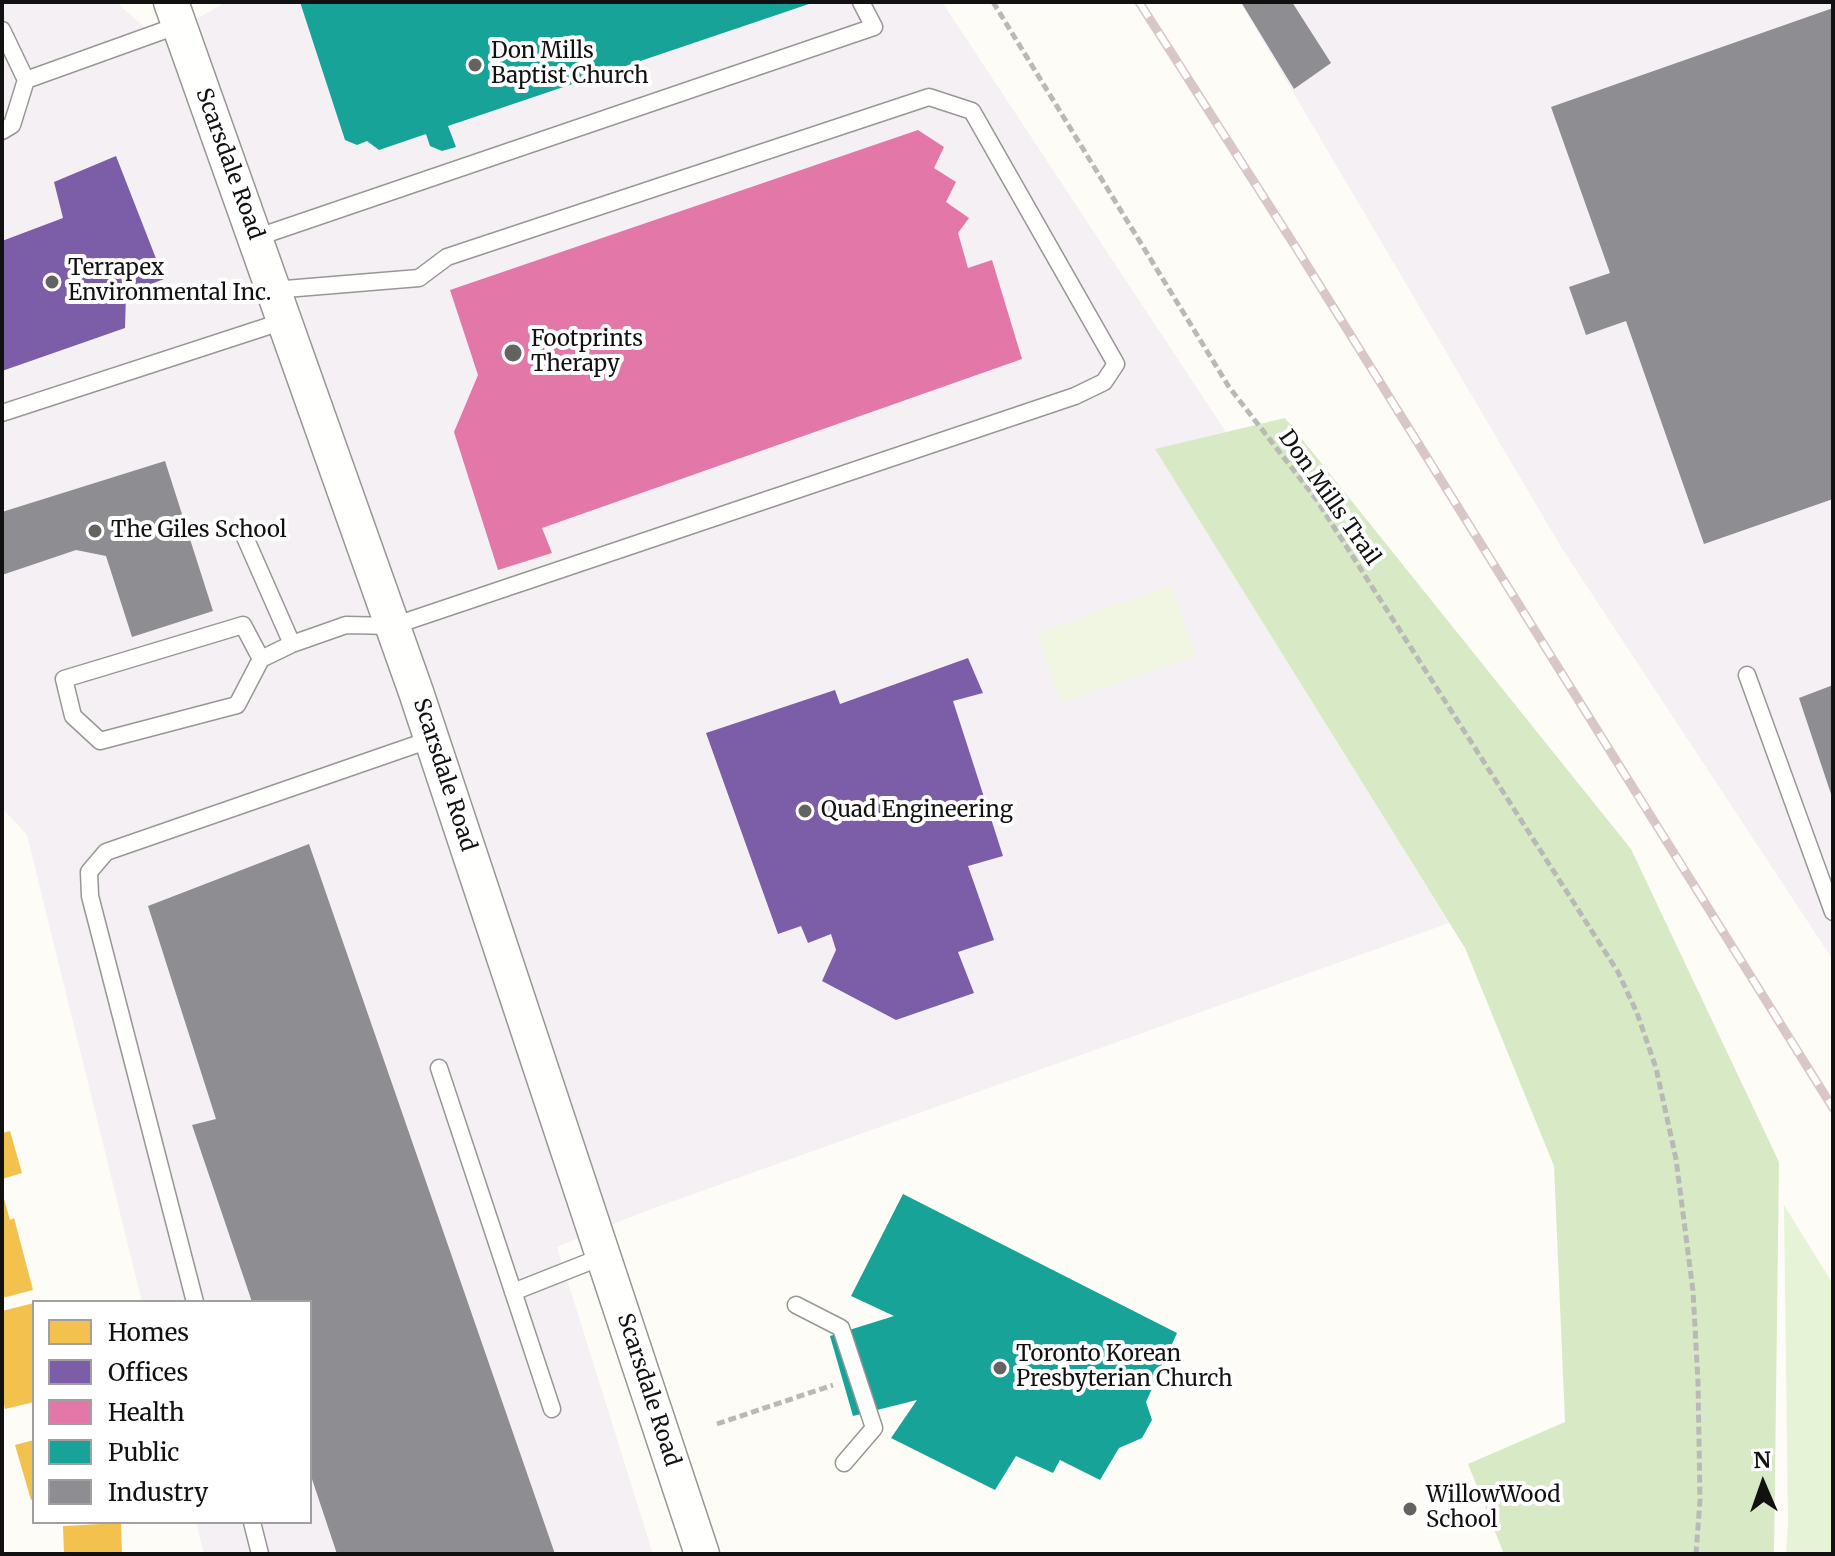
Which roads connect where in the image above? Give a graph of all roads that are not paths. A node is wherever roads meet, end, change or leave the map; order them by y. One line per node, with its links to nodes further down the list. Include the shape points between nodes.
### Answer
1 (861, 2): 6 (lane, via 874,27)
2 (175, 14): 4 (lane); 6 (street, Scarsdale Road)
3 (2, 30): 4 (lane)
4 (26, 80): 5 (lane, via 12,125)
5 (2, 131)
6 (255, 238): 7 (street, Scarsdale Road)
7 (279, 306): 8 (lane); 10 (street, Scarsdale Road); 10 (lane, via 419,278 447,257 929,97 972,111 1116,364 1104,382 1075,396)
8 (2, 413)
9 (244, 535): 11 (lane)
10 (393, 626): 11 (lane, via 346,625); 14 (street, Scarsdale Road)
11 (292, 644): 12 (lane)
12 (261, 659): 12 (lane, via 237,705 100,741 73,716 64,679 243,625)
13 (1747, 675): 15 (lane)
14 (432, 739): 17 (street, Scarsdale Road); 19 (lane, via 106,852 89,872 90,896)
15 (1833, 912)
16 (439, 1068): 18 (lane)
17 (604, 1256): 18 (lane); 25 (street, Scarsdale Road)
18 (513, 1292): 21 (lane)
19 (194, 1300)
20 (796, 1305): 22 (lane, via 841,1328 874,1428)
21 (552, 1409)
22 (844, 1463)
23 (252, 1524): 24 (lane)
24 (260, 1554)
25 (702, 1554)

